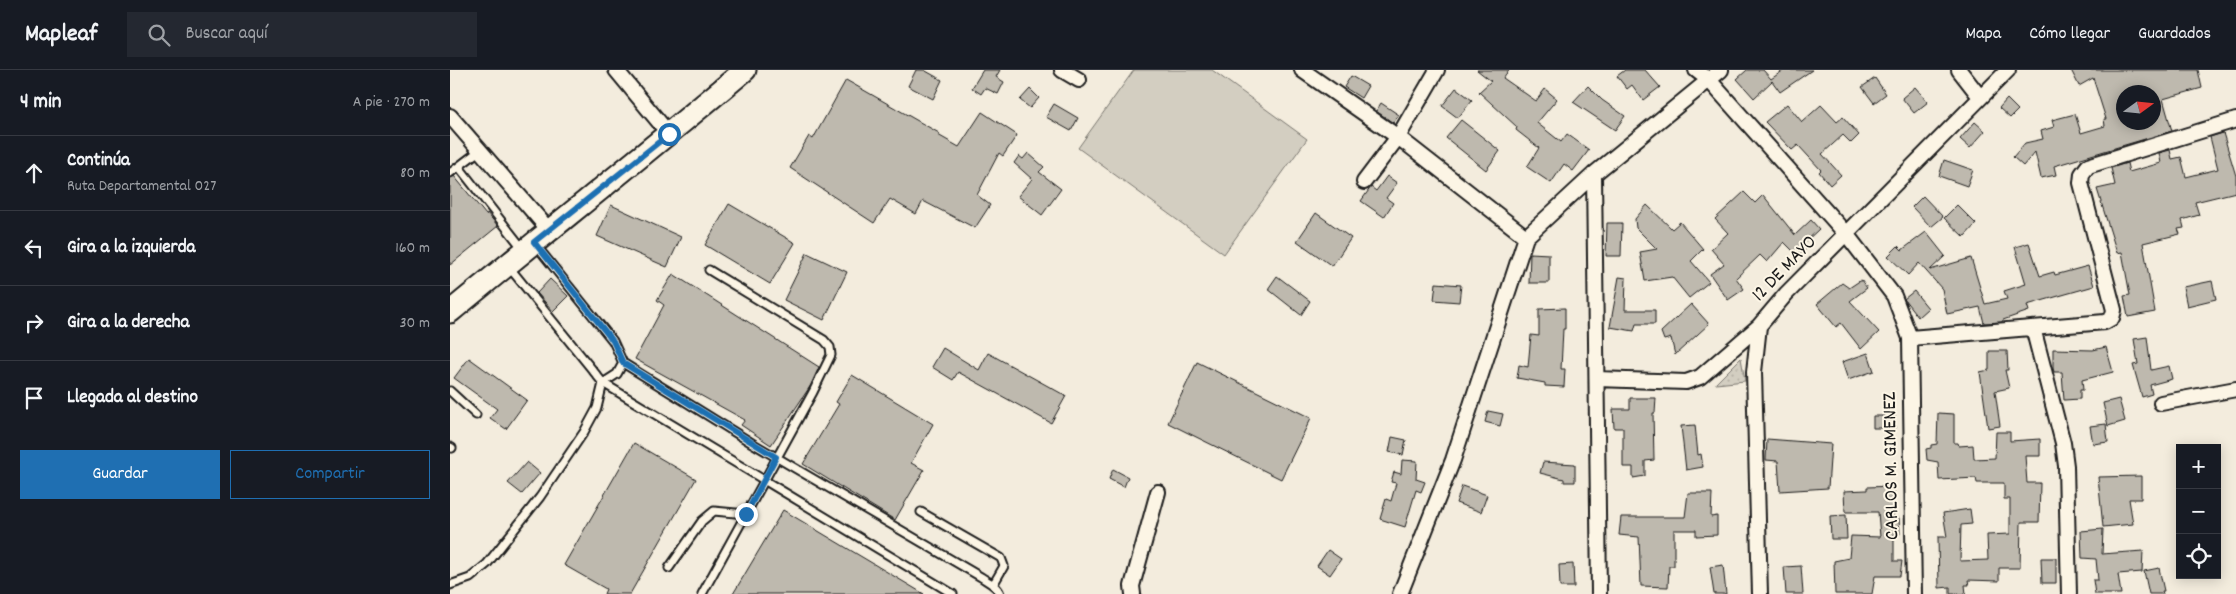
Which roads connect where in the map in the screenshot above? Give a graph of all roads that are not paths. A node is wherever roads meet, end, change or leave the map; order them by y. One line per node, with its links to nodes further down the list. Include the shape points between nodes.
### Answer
1 (616, 70): 15 (street)
2 (745, 70): 15 (main road)
3 (1062, 70): 10 (street)
4 (1302, 70): 16 (street)
5 (1437, 70): 16 (street)
6 (1696, 70): 11 (street, CARLOS M. GIMENEZ)
7 (1721, 70): 11 (street)
8 (1959, 70): 12 (street)
9 (2008, 70): 12 (street, 12 DE MAYO)
10 (1079, 80)
11 (1709, 80): 20 (street); 22 (street, CARLOS M. GIMENEZ)
12 (1980, 97): 22 (street, 12 DE MAYO)
13 (450, 116): 17 (street)
14 (2236, 120): 29 (street, via 2088,166 2082,174 2081,184 2114,310 2112,318 2105,322)
15 (669, 134): 24 (main road)
16 (1398, 137): 21 (street); 23 (street)
17 (479, 151): 18 (lane); 24 (street)
18 (458, 167): 19 (lane); 24 (lane)
19 (450, 173)
20 (1594, 174): 23 (street); 32 (street)
21 (1364, 182)
22 (1847, 235): 28 (street, 12 DE MAYO, via 1786,294); 30 (street, CARLOS M. GIMENEZ, via 1894,296)
23 (1526, 237): 50 (street, via 1453,460)
24 (536, 241): 25 (main road); 31 (lane, via 613,341)
25 (507, 265): 27 (main road); 33 (lane)
26 (709, 270): 38 (lane, via 824,340 830,347 832,355)
27 (450, 312)
28 (1759, 326): 32 (street, via 1700,377 1686,382); 52 (street, 12 DE MAYO, via 1754,372)
29 (2033, 328): 30 (street); 54 (street, via 2066,466)
30 (1910, 338): 53 (street, CARLOS M. GIMENEZ)
31 (623, 363): 33 (lane, via 617,374); 38 (lane)
32 (1597, 379): 51 (street)
33 (603, 383): 39 (lane); 44 (lane, via 597,408 584,432 540,497 487,564 470,578)
34 (2236, 389): 36 (street)
35 (450, 392): 37 (lane)
36 (2161, 403)
37 (476, 415)
38 (776, 457): 39 (lane); 45 (lane)
39 (764, 482): 42 (lane); 47 (lane)
40 (1158, 492): 49 (street, via 1132,586)
41 (921, 512): 45 (lane, via 1001,558 1004,566)
42 (746, 514): 43 (lane, via 714,511 702,521); 46 (lane)
43 (669, 568)
44 (450, 585)
45 (993, 585): 48 (lane)
46 (702, 594)
47 (953, 594)
48 (1000, 594)
49 (1133, 594)
50 (1400, 594)
51 (1599, 594)
52 (1760, 594)
53 (1914, 594)
54 (2069, 594)

